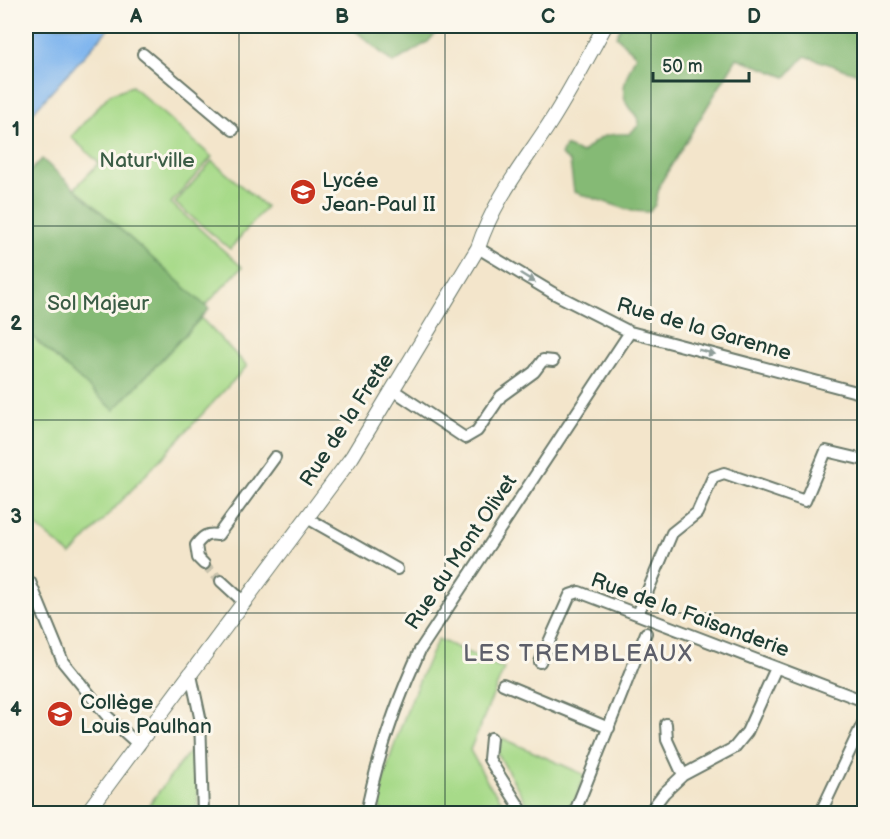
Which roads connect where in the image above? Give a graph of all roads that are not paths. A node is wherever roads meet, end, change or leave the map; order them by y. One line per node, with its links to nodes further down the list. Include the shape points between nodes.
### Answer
1 (605, 26): 4 (street, Rue de la Frette, via 546,129 490,214)
2 (143, 54): 3 (street)
3 (233, 130)
4 (478, 248): 5 (street, Rue de la Garenne, one-way to 5, via 553,293); 7 (street, Rue de la Frette)
5 (630, 332): 8 (street, Rue de la Garenne, one-way to 8); 32 (street, Rue du Mont Olivet, via 420,650 379,754)
6 (553, 361): 7 (street, Rue de la Frette, via 543,360 534,372 501,396 477,431 465,438)
7 (393, 390): 11 (street, Rue de la Frette, via 352,457)
8 (864, 393)
9 (274, 457): 12 (street, via 218,535 202,537 196,544 198,558)
10 (864, 460): 17 (street, via 826,451 805,501 724,473 713,477 697,513 672,533)
11 (307, 518): 13 (street, Rue de la Frette); 16 (street, Rue de la Frette)
12 (204, 564)
13 (397, 569)
14 (221, 581): 16 (street)
15 (30, 582): 28 (street, via 63,662 108,717)
16 (245, 603): 21 (street, Rue de la Frette)
17 (638, 614): 19 (street, Rue de la Faisanderie, via 579,592 570,595); 20 (street, Rue de la Faisanderie)
18 (646, 633): 26 (street)
19 (540, 662)
20 (776, 668): 23 (street, Rue de la Faisanderie); 29 (street, via 747,732 734,748)
21 (191, 675): 28 (street, Rue de la Frette); 31 (street, via 200,717)
22 (504, 684): 26 (street)
23 (864, 701)
24 (864, 721): 36 (street)
25 (666, 724): 29 (street, via 666,740)
26 (609, 728): 34 (street)
27 (491, 738): 33 (street, via 489,759)
28 (139, 745): 30 (street, Rue de la Frette)
29 (684, 775): 35 (street)
30 (86, 813)
31 (203, 813)
32 (366, 813)
33 (524, 813)
34 (574, 813)
35 (648, 813)
36 (820, 813)

